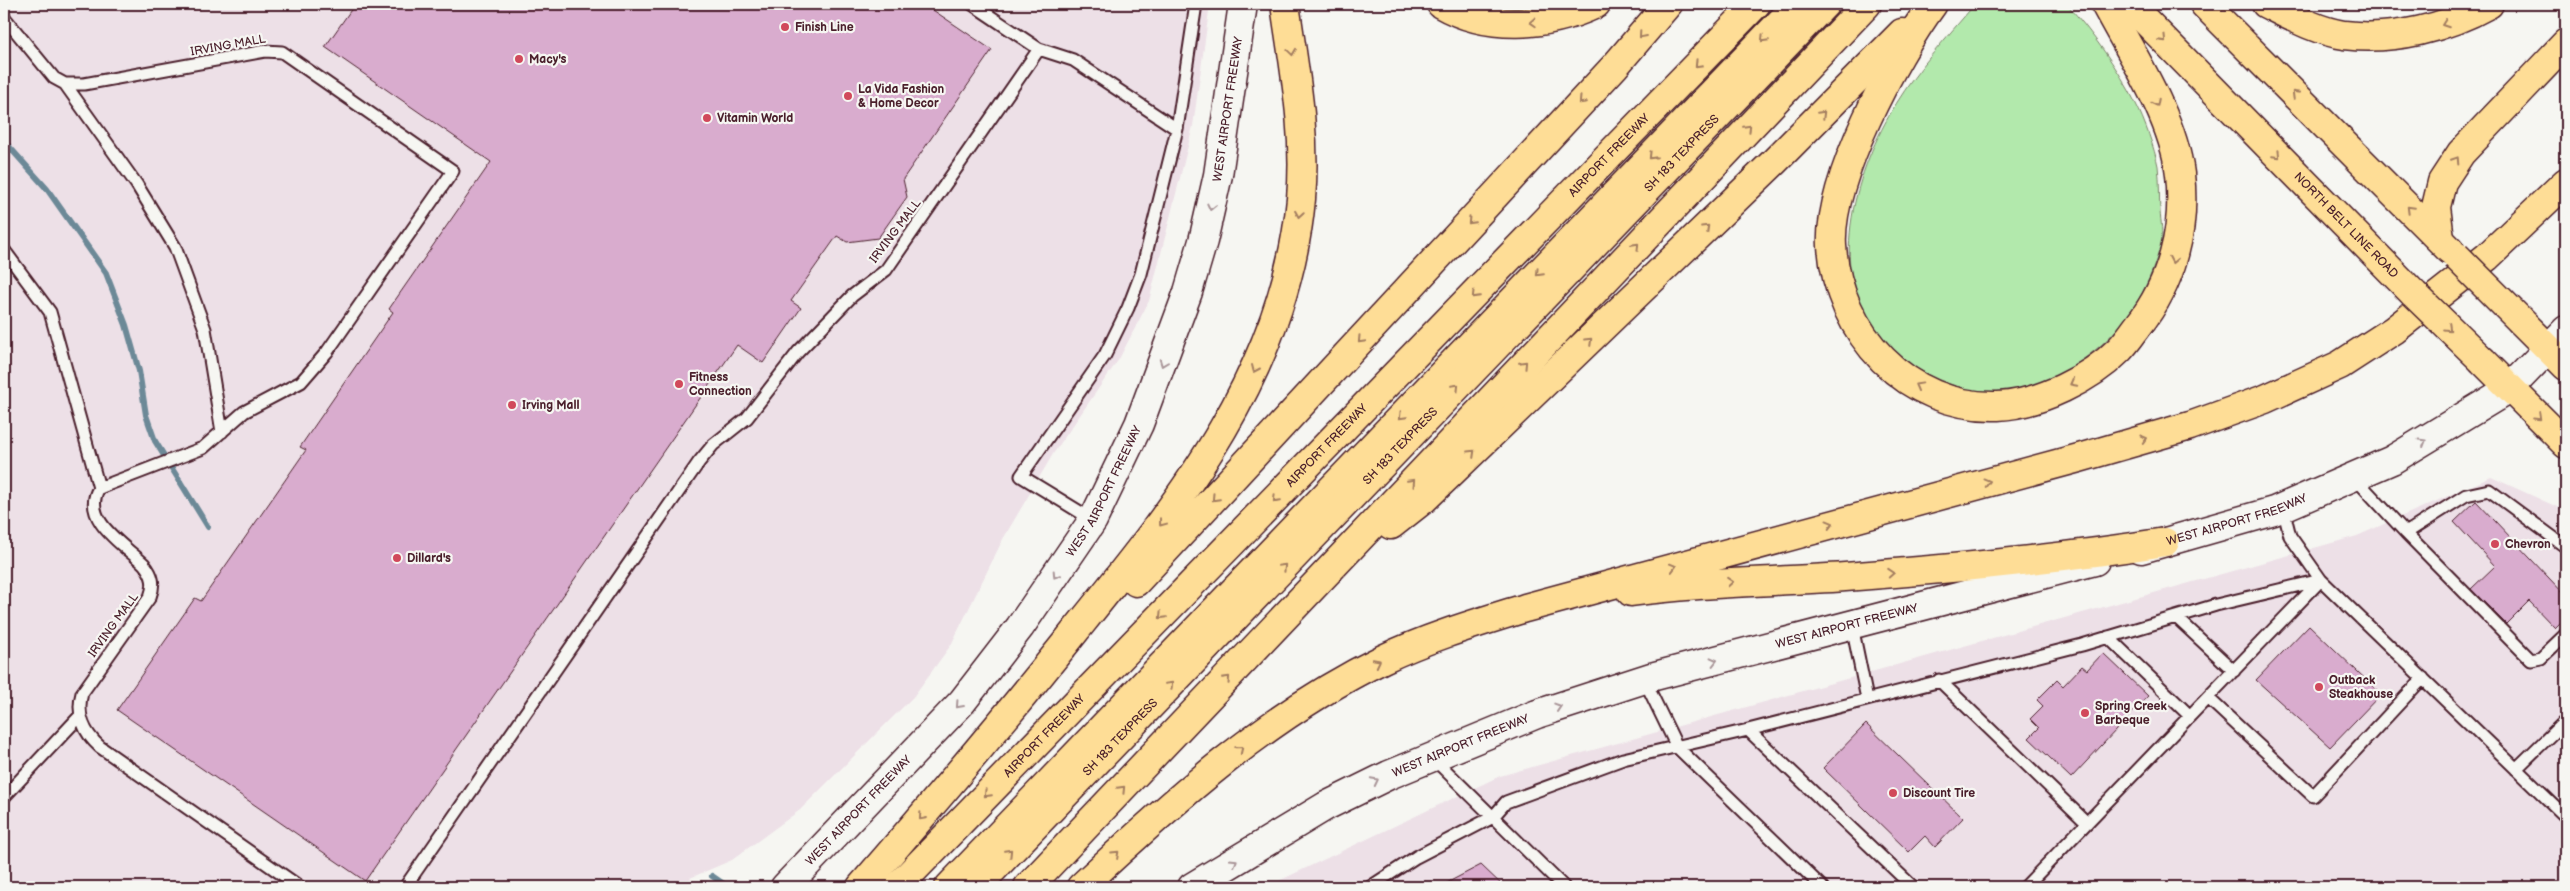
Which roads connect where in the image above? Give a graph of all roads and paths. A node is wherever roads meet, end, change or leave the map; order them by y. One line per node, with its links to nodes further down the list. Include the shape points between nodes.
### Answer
1 (972, 4): 20 (lane)
2 (1196, 4): 22 (lane)
3 (1243, 4): 33 (main road, WEST AIRPORT FREEWAY, one-way to 33, via 1218,175 1191,284 1139,424)
4 (1285, 4): 54 (main road, one-way to 54, via 1300,109 1303,153 1301,199 1291,265 1265,346 1223,433 1183,494)
5 (1441, 4): 6 (main road, one-way to 5, via 1541,22 1498,23 1455,12)
6 (1596, 4)
7 (1668, 4): 54 (main road, one-way to 54, via 1602,80)
8 (1756, 4): 66 (main road, AIRPORT FREEWAY, one-way to 66)
9 (1798, 4): 67 (main road, SH 183 TEXPRESS, one-way to 67)
10 (1825, 4): 68 (main road, SH 183 TEXPRESS, one-way to 10)
11 (1868, 4): 38 (main road, one-way to 11)
12 (1932, 4): 13 (main road, one-way to 12, via 2171,132 2180,175 2181,221 2171,269 2149,312 2119,351 2076,382 2035,399 1998,406 1958,402 1920,388 1885,364 1858,332 1838,288 1832,244 1838,199 1853,153 1892,71); 38 (main road, one-way to 12, via 1424,499 1775,162)
13 (2105, 4)
14 (2129, 4): 27 (main road, NORTH BELT LINE ROAD, one-way to 27, bridge)
15 (2204, 4): 24 (main road, one-way to 15)
16 (2266, 4): 17 (main road, one-way to 16, via 2442,26 2394,36 2343,35 2296,19)
17 (2489, 4)
18 (4, 17): 21 (lane, via 54,78)
19 (2566, 43): 24 (main road, one-way to 19, via 2436,207 2442,182 2461,153)
20 (1039, 49): 22 (lane, via 1073,60); 63 (lane, IRVING MALL, via 886,270 852,296 798,352 747,418 699,462)
21 (65, 84): 28 (lane, via 137,185 175,246 205,329); 28 (lane, IRVING MALL, via 84,84 276,51 288,56 453,171 310,373 291,389 244,412)
22 (1177, 129): 33 (lane, via 1148,251 1120,326 1100,363 1021,476)
23 (2566, 182): 39 (main road, one-way to 23, via 2079,458 2190,426 2265,399 2340,365 2394,330 2487,257)
24 (2448, 247): 26 (main road, bridge, via 2521,321)
25 (4, 250): 31 (lane, via 50,312)
26 (2560, 348): 27 (main road, WEST AIRPORT FREEWAY)
27 (2509, 389): 29 (main road, NORTH BELT LINE ROAD, one-way to 29); 30 (main road, WEST AIRPORT FREEWAY, one-way to 27, via 2392,460)
28 (222, 432): 31 (lane, IRVING MALL, via 203,448)
29 (2566, 444)
30 (2354, 477): 32 (main road, WEST AIRPORT FREEWAY); 34 (lane)
31 (99, 488): 50 (lane, IRVING MALL, via 93,504 98,520 150,571 153,588 150,597 82,693 78,709)
32 (2283, 508): 35 (main road, WEST AIRPORT FREEWAY); 37 (lane, via 2290,536)
33 (1092, 520): 64 (main road, WEST AIRPORT FREEWAY, one-way to 64, via 1026,620 973,689)
34 (2406, 533): 36 (lane, via 2466,495 2489,490); 42 (lane, via 2531,660 2542,658)
35 (2165, 542): 39 (main road, one-way to 35, via 1641,590 1998,565); 41 (main road, WEST AIRPORT FREEWAY)
36 (2566, 547)
37 (2321, 580): 40 (lane); 44 (lane); 45 (lane)
38 (1319, 581): 69 (main road, one-way to 38)
39 (1525, 608): 70 (main road, one-way to 39, via 1191,788 1255,737 1319,694 1442,634)
40 (2176, 617): 43 (lane); 44 (lane)
41 (1852, 626): 46 (main road, WEST AIRPORT FREEWAY, one-way to 41); 49 (lane)
42 (2566, 634)
43 (2108, 637): 47 (lane); 51 (lane)
44 (2234, 671): 48 (lane)
45 (2423, 678): 48 (lane, via 2313,796); 57 (lane)
46 (1644, 679): 55 (lane); 56 (main road, WEST AIRPORT FREEWAY, one-way to 46, via 1537,714)
47 (1939, 680): 49 (lane); 61 (lane)
48 (2208, 698): 51 (lane)
49 (1868, 699): 53 (lane)
50 (80, 716): 58 (lane); 62 (lane, via 87,733 100,747)
51 (2190, 716): 61 (lane)
52 (2566, 720): 57 (lane)
53 (1748, 730): 55 (lane); 75 (lane)
54 (988, 740): 65 (main road, one-way to 65)
55 (1677, 747): 59 (lane, via 1623,760 1506,802); 74 (lane)
56 (1432, 756): 59 (lane); 71 (main road, WEST AIRPORT FREEWAY, one-way to 56, via 1326,806)
57 (2516, 769): 60 (lane)
58 (4, 797)
59 (1493, 817): 72 (lane, via 1416,857); 73 (lane)
60 (2566, 817)
61 (2087, 822): 76 (lane)
62 (300, 887)
63 (405, 887)
64 (785, 887)
65 (861, 887)
66 (897, 887)
67 (949, 887)
68 (976, 887)
69 (1028, 887)
70 (1081, 887)
71 (1192, 887)
72 (1370, 887)
73 (1564, 887)
74 (1822, 887)
75 (1913, 887)
76 (2025, 887)

